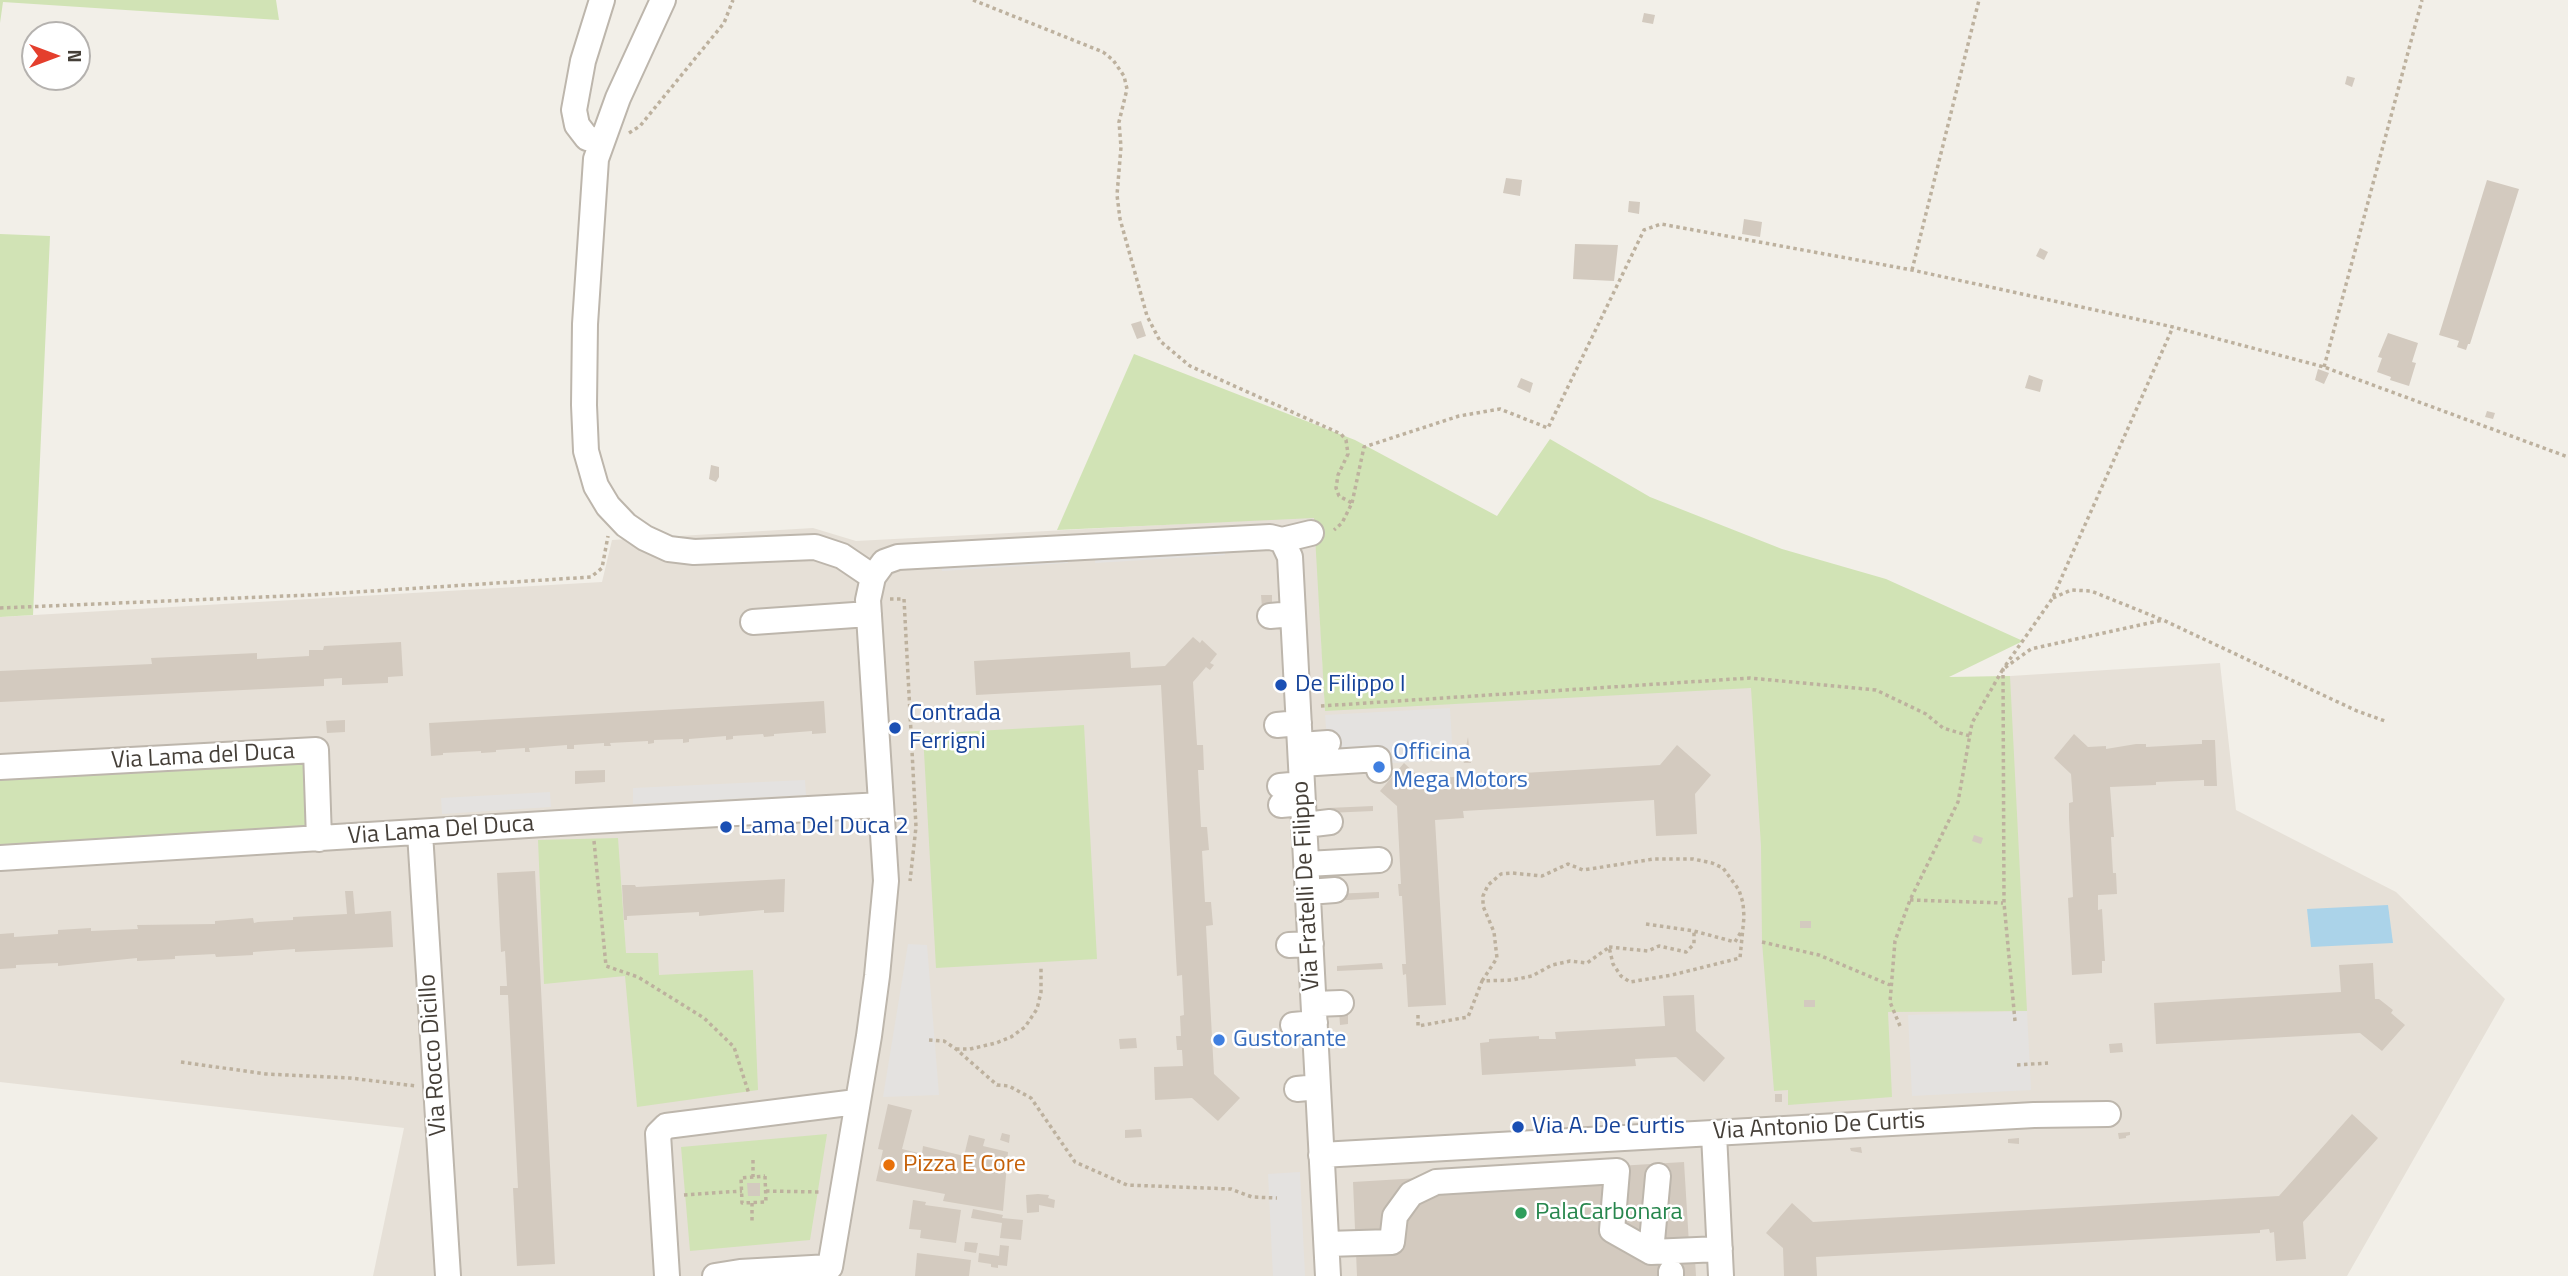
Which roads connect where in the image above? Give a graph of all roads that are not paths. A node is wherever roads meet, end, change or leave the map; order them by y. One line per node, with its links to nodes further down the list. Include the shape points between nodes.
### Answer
1 (602, 0): 3 (street, via 574,110 577,125 587,138)
2 (663, 0): 3 (street)
3 (601, 141): 6 (street, via 593,180 585,324 586,451 596,486 618,518 669,549 815,547 842,556)
4 (1311, 533): 5 (street)
5 (1282, 540): 6 (street, via 1270,537 898,557 884,562); 10 (street, Via Fratelli De Filippo, via 1290,557 1282,615)
6 (870, 597): 7 (street); 12 (street)
7 (753, 622)
8 (1328, 743): 10 (street)
9 (0, 767): 15 (street, Via Lama del Duca, via 316,750)
10 (1294, 767): 11 (street, via 1378,760); 13 (street); 18 (street, Via Fratelli De Filippo)
11 (1379, 770)
12 (881, 805): 14 (street, Via Lama Del Duca); 23 (street, via 886,881 876,988)
13 (1330, 822)
14 (420, 833): 15 (street, Via Lama Del Duca); 32 (street, Via Rocco Dicillo)
15 (319, 839): 16 (street, Via Lama Del Duca)
16 (0, 858)
17 (1379, 860): 18 (street)
18 (1307, 864): 20 (street, Via Fratelli De Filippo)
19 (1335, 890): 20 (street)
20 (1308, 892): 22 (street, Via Fratelli De Filippo, via 1300,952)
21 (1340, 1003): 22 (street)
22 (1307, 1017): 26 (street, Via Fratelli De Filippo, via 1307,1088)
23 (856, 1102): 31 (street); 33 (street, via 666,1126 658,1134)
24 (2108, 1114): 25 (street, Via Antonio De Curtis)
25 (1714, 1134): 26 (street, Via Antonio De Curtis); 29 (street)
26 (1321, 1155): 28 (street, Via Fratelli De Filippo)
27 (1658, 1176): 30 (street)
28 (1326, 1244): 30 (street, via 1392,1242 1395,1216 1411,1194 1436,1182 1617,1171 1612,1230); 35 (street, Via Fratelli De Filippo)
29 (1720, 1249): 30 (street); 36 (street)
30 (1651, 1252)
31 (831, 1271): 34 (street)
32 (448, 1276)
33 (667, 1276)
34 (715, 1276)
35 (1328, 1276)
36 (1721, 1276)

